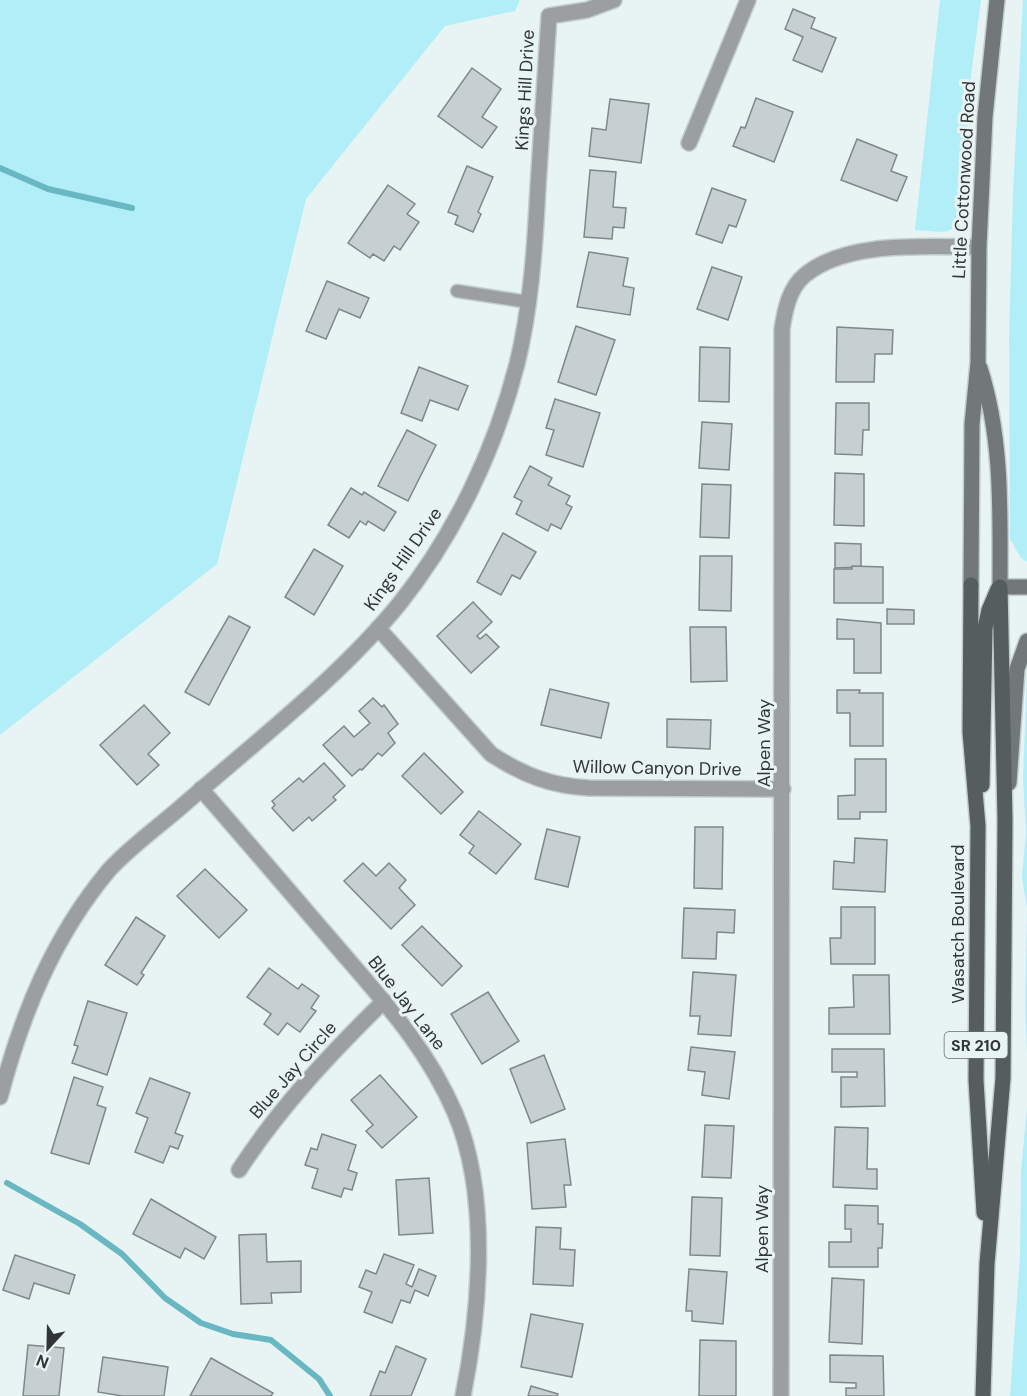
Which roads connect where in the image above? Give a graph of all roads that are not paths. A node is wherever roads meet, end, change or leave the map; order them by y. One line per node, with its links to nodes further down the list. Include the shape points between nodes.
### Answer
1 (614, 0): 7 (street, Kings Hill Drive, via 587,10 549,16)
2 (748, 0): 4 (street)
3 (997, 0): 5 (main road, Little Cottonwood Road / SR 210)
4 (689, 143)
5 (978, 247): 8 (main road, Little Cottonwood Road / SR 210); 15 (street, Alpen Way, via 884,248 846,256 804,276 785,310)
6 (457, 291): 7 (lane)
7 (528, 302): 12 (street, Kings Hill Drive, via 505,404 473,486 440,545)
8 (978, 363): 9 (main road, Little Cottonwood Road / SR 210, via 972,424); 10 (main road, Little Cottonwood Road / SR 210, via 991,405 999,455)
9 (971, 585): 17 (main road, Wasatch Boulevard / SR 210, via 970,732)
10 (1000, 587): 11 (main road); 16 (main road, Wasatch Boulevard / SR 210); 17 (main road, via 988,610 985,628 985,731)
11 (1027, 587)
12 (378, 628): 14 (street, Kings Hill Drive, via 356,653); 15 (street, Willow Canyon Drive, via 491,754 538,780 589,788)
13 (1027, 641): 16 (main road, Wasatch Boulevard, via 1017,669)
14 (201, 789): 18 (street, Blue Jay Lane); 19 (street, Kings Hill Drive, via 111,868 76,914 46,964)
15 (783, 789): 24 (street, Alpen Way)
16 (1005, 820): 22 (main road, Wasatch Boulevard / SR 210, via 1003,1078)
17 (978, 826): 22 (main road, Wasatch Boulevard / SR 210, via 976,1080)
18 (384, 1001): 21 (street, Blue Jay Circle, via 300,1087); 23 (street, Blue Jay Lane, via 426,1054 456,1115 474,1179 476,1291)
19 (2, 1080): 20 (street, Kings Hill Drive)
20 (0, 1098)
21 (239, 1170)
22 (987, 1264): 25 (main road, Wasatch Boulevard / SR 210)
23 (463, 1396)
24 (781, 1396)
25 (983, 1396)

